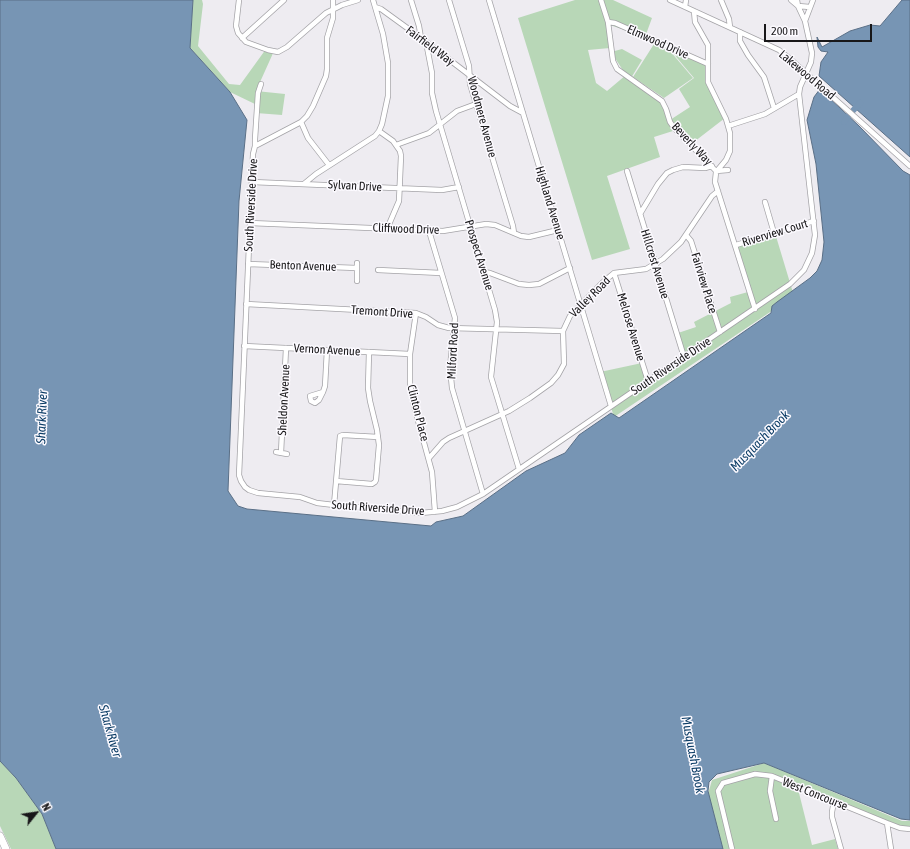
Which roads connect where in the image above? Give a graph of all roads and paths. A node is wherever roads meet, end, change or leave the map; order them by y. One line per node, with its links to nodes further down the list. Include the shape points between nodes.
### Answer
1 (239, 0): 26 (street, via 236,27)
2 (284, 0): 26 (street)
3 (333, 0): 20 (street, South Riverside Drive)
4 (358, 0): 20 (street)
5 (374, 0): 17 (street)
6 (411, 0): 27 (street)
7 (449, 0): 31 (street, Woodmere Avenue)
8 (491, 0): 36 (street, Highland Avenue)
9 (601, 0): 23 (street, Beverly Way)
10 (670, 0): 18 (street, Lakewood Road)
11 (686, 0): 18 (street)
12 (721, 0): 24 (street)
13 (791, 0): 16 (street)
14 (797, 0): 16 (street)
15 (813, 0): 19 (street)
16 (798, 6): 19 (street); 22 (street, South Riverside Drive)
17 (375, 7): 27 (street, Fairfield Way, via 382,9); 40 (street, via 387,53 389,83 386,111)
18 (686, 7): 21 (street, Lakewood Road)
19 (810, 7): 22 (street)
20 (333, 9): 26 (street, via 281,51 246,42); 37 (street, South Riverside Drive, via 326,74 313,106)
21 (694, 11): 24 (street, Lakewood Road); 29 (street, via 695,22 708,45)
22 (805, 21): 30 (street, South Riverside Drive, via 812,53)
23 (608, 22): 29 (street, Elmwood Drive, via 615,22); 44 (street, Beverly Way, via 613,62 617,69 662,100 675,129)
24 (730, 27): 25 (street, Lakewood Road)
25 (740, 32): 30 (street, Lakewood Road, via 779,50); 35 (street, via 740,41 764,77)
26 (242, 38)
27 (421, 38): 28 (street, Fairfield Way)
28 (426, 42): 31 (street, Fairfield Way); 38 (street, Prospect Avenue, via 432,73 433,100)
29 (708, 64): 39 (street, via 708,82)
30 (806, 73): 33 (street, South Riverside Drive); 45 (street, Lakewood Road)
31 (470, 76): 34 (street, Woodmere Avenue); 36 (street, Fairfield Way)
32 (260, 84): 42 (street)
33 (799, 94): 35 (street); 56 (street, South Riverside Drive)
34 (476, 104): 38 (street, via 459,110); 62 (street, Woodmere Avenue)
35 (774, 108): 39 (street, via 757,118)
36 (523, 114): 60 (street, Highland Avenue)
37 (301, 122): 42 (street, South Riverside Drive); 43 (street, via 308,138)
38 (440, 125): 41 (street, via 424,136); 51 (street, Prospect Avenue)
39 (728, 126): 48 (street, via 730,151)
40 (379, 131): 41 (street); 43 (street)
41 (396, 145): 52 (street, via 401,156)
42 (255, 146): 49 (street, South Riverside Drive)
43 (329, 165): 50 (street)
44 (712, 166): 48 (street, Beverly Way); 55 (street, via 683,167 667,173)
45 (910, 166)
46 (728, 170): 48 (street)
47 (627, 171): 55 (street, Hillcrest Avenue)
48 (716, 171): 53 (street)
49 (252, 182): 50 (street, Sylvan Drive); 57 (street, South Riverside Drive)
50 (304, 183): 52 (street, Sylvan Drive)
51 (459, 187): 52 (street, Sylvan Drive, via 442,190); 58 (street, Prospect Avenue)
52 (400, 188): 59 (street, via 398,205)
53 (718, 191): 64 (street, Valley Road); 65 (street)
54 (765, 202): 63 (street)
55 (640, 214): 67 (street, Hillcrest Avenue)
56 (814, 221): 63 (street, Riverview Court); 76 (street, South Riverside Drive, via 814,246 804,270 790,284)
57 (250, 223): 59 (street, Cliffwood Drive); 66 (street, South Riverside Drive)
58 (470, 226): 61 (street, Cliffwood Drive, via 450,231); 62 (street, Cliffwood Drive, via 491,224); 70 (street, Prospect Avenue)
59 (386, 229): 61 (street, Cliffwood Drive)
60 (558, 230): 62 (street, Cliffwood Drive, via 529,237); 68 (street, Highland Avenue)
61 (429, 231): 71 (street, Milford Road)
62 (514, 233)
63 (774, 233): 65 (street, Riverview Court)
64 (686, 235): 67 (street, Valley Road, via 674,249); 81 (street, Fairview Place, via 691,241)
65 (736, 245): 76 (street)
66 (248, 264): 73 (street, Benton Avenue, via 357,266); 74 (street, South Riverside Drive)
67 (655, 264): 72 (street, Valley Road, via 646,269); 87 (street, Hillcrest Avenue)
68 (570, 268): 70 (street, via 539,284 529,285); 75 (street, Highland Avenue)
69 (378, 270): 71 (street)
70 (484, 272): 79 (street, Prospect Avenue, via 495,310)
71 (441, 273): 78 (street, Milford Road, via 455,318)
72 (614, 274): 75 (street, Valley Road); 88 (street, Melrose Avenue)
73 (357, 281)
74 (246, 304): 77 (street, Tremont Drive); 82 (street, South Riverside Drive)
75 (581, 305): 80 (street, Valley Road, via 568,318); 90 (street, Highland Avenue)
76 (755, 309): 81 (street, South Riverside Drive)
77 (416, 313): 78 (street, Tremont Drive, via 438,325); 86 (street, Clinton Place)
78 (455, 328): 79 (street, Tremont Drive); 92 (street, Milford Road, via 450,378)
79 (496, 329): 80 (street, Tremont Drive); 91 (street, Prospect Avenue, via 492,377)
80 (563, 331): 91 (street, Valley Road, via 564,361 558,375 538,393)
81 (720, 332): 87 (street, South Riverside Drive)
82 (244, 346): 83 (street, Vernon Avenue); 101 (street, South Riverside Drive, via 238,472 240,481 249,490 258,493 300,497 320,504)
83 (286, 348): 84 (street, Vernon Avenue); 95 (street, Sheldon Avenue)
84 (327, 350): 85 (street, Vernon Avenue); 89 (street)
85 (369, 352): 86 (street, Vernon Avenue); 93 (street, via 368,388)
86 (410, 354): 97 (street, Clinton Place, via 411,396)
87 (684, 357): 88 (street, South Riverside Drive)
88 (648, 381): 90 (street, South Riverside Drive)
89 (323, 392)
90 (611, 406): 98 (street, South Riverside Drive)
91 (502, 414): 92 (street, Valley Road); 98 (street, Prospect Avenue)
92 (464, 431): 97 (street, Valley Road, via 443,442); 100 (street, Milford Road)
93 (378, 437): 99 (street, via 340,436); 99 (street, via 375,482 372,484)
94 (276, 452): 95 (street)
95 (282, 453): 96 (street)
96 (287, 454)
97 (429, 458): 102 (street, Clinton Place)
98 (519, 469): 100 (street, South Riverside Drive)
99 (336, 481): 101 (street)
100 (483, 494): 102 (street, South Riverside Drive, via 457,507)
101 (334, 505): 102 (street, South Riverside Drive)
102 (435, 512)
103 (772, 776): 104 (street, West Concourse); 105 (street, via 770,791); 110 (street, West Concourse, via 755,774 727,781 720,786 718,796)
104 (834, 801): 106 (street, West Concourse); 111 (street, via 832,812)
105 (776, 819)
106 (887, 823): 107 (street, West Concourse); 112 (street)
107 (910, 829)
108 (0, 836): 109 (highway)
109 (6, 849)
110 (732, 849)
111 (841, 849)
112 (891, 849)

